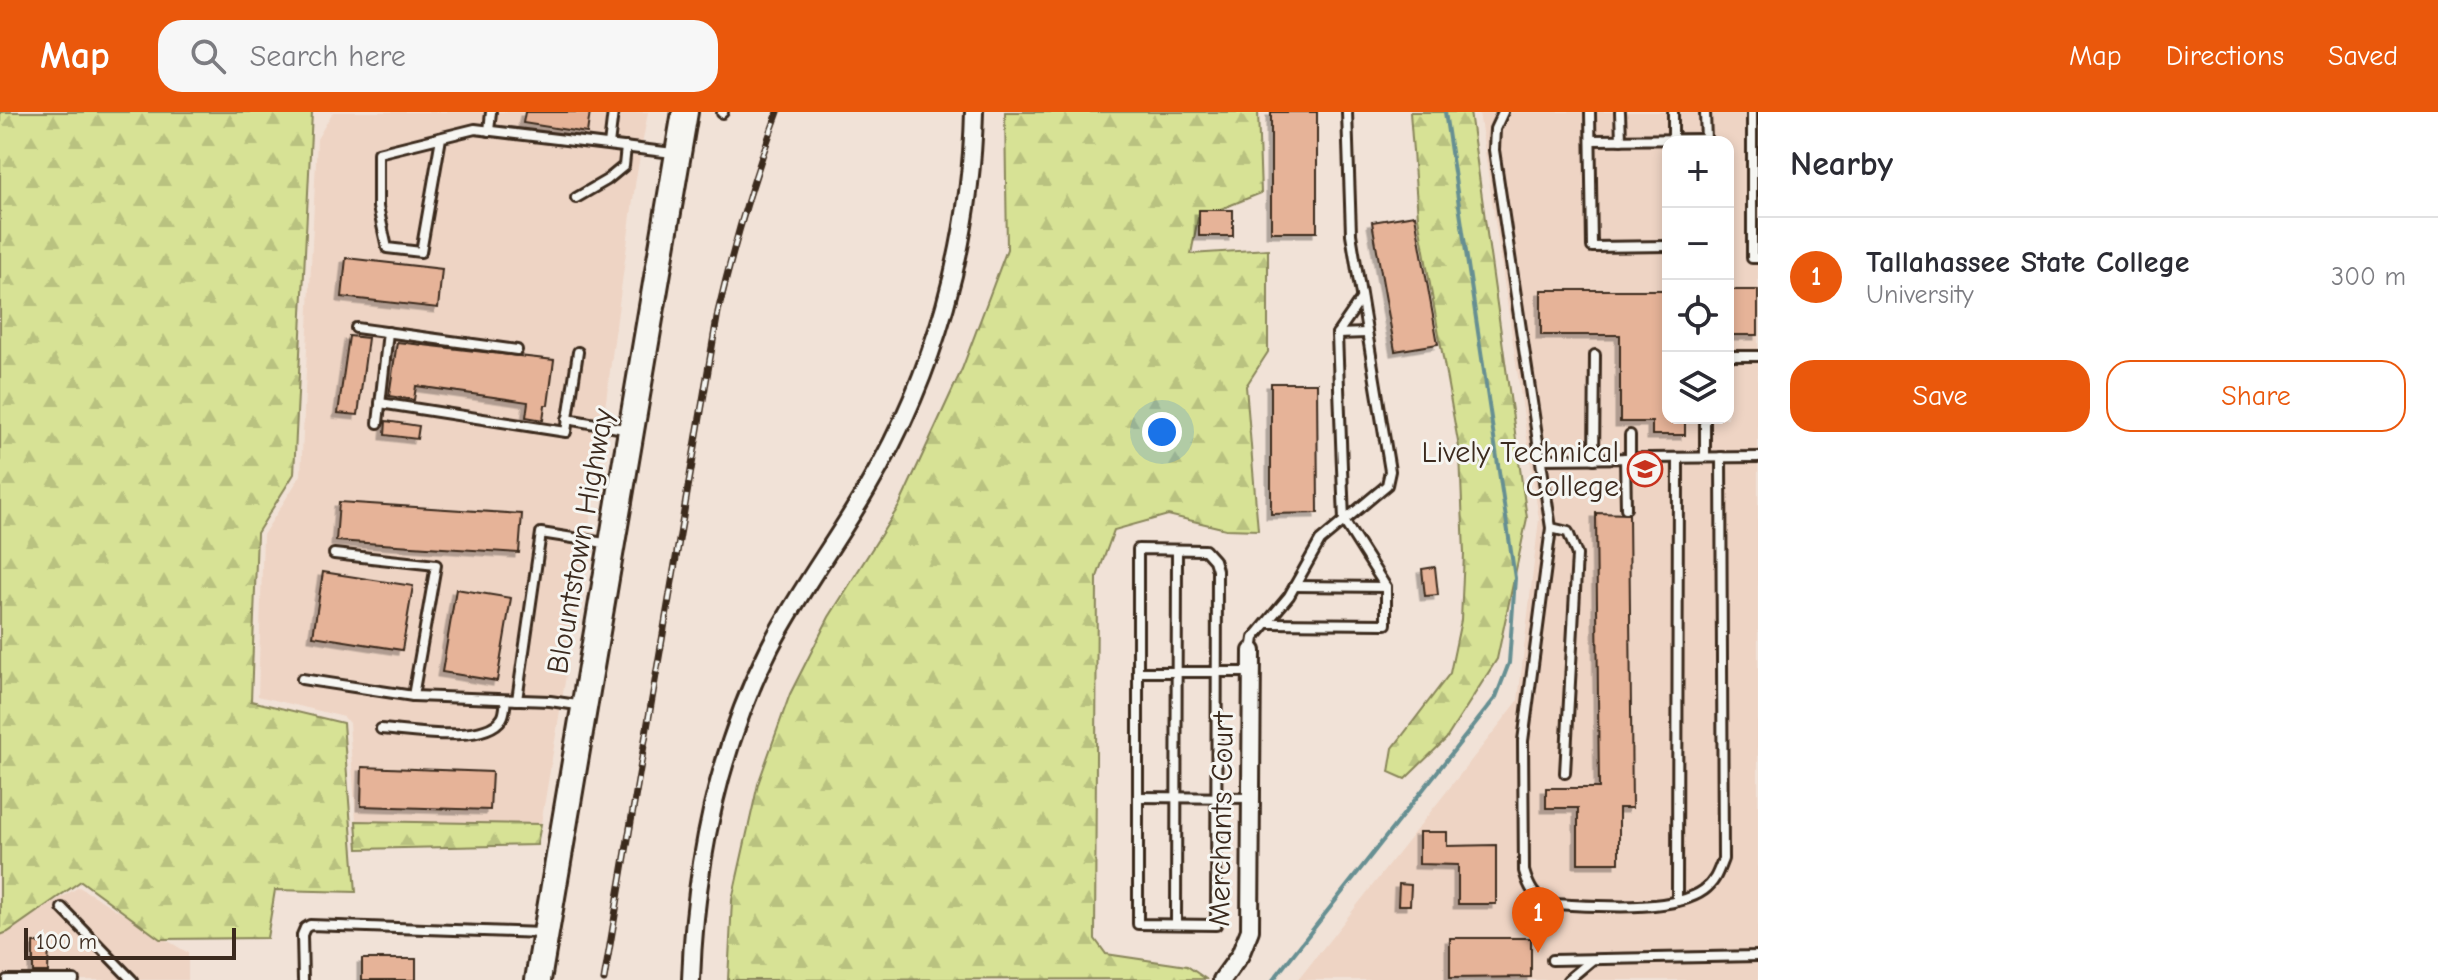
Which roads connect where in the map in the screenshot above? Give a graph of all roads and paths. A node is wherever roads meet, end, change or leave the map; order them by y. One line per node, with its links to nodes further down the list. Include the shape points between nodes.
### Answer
1 (491, 112): 12 (lane)
2 (613, 112): 19 (lane)
3 (685, 112): 21 (main road, Blountstown Highway)
4 (974, 112): 85 (street, via 961,242 916,394 868,488 776,636 736,727 698,878)
5 (1347, 112): 25 (lane, via 1351,234)
6 (1503, 112): 46 (lane, via 1494,150)
7 (1590, 112): 17 (lane)
8 (1620, 112): 18 (lane)
9 (1673, 112): 13 (lane)
10 (1705, 112): 14 (lane)
11 (1752, 112): 24 (lane, via 1752,258)
12 (489, 131): 15 (lane); 19 (lane)
13 (1673, 136)
14 (1706, 136)
15 (441, 138): 15 (lane, via 421,252 387,248 378,207 378,153)
16 (1662, 139): 18 (lane)
17 (1591, 140): 18 (lane); 23 (lane, via 1592,247)
18 (1621, 140)
19 (609, 145): 20 (lane)
20 (626, 147): 21 (lane); 22 (lane, via 624,166)
21 (678, 154): 39 (main road, Blountstown Highway)
22 (576, 198)
23 (1662, 246)
24 (1758, 258)
25 (1361, 299): 28 (lane); 29 (lane)
26 (356, 328): 27 (lane)
27 (388, 332): 30 (lane); 35 (lane)
28 (1367, 333): 29 (lane); 49 (lane, via 1390,471 1387,485)
29 (1337, 334): 49 (lane)
30 (517, 350)
31 (578, 352): 36 (lane)
32 (1595, 355): 47 (lane)
33 (1734, 356): 34 (lane)
34 (1758, 356)
35 (380, 403): 36 (lane, via 566,432); 37 (lane)
36 (567, 419): 39 (lane)
37 (378, 423)
38 (1705, 424): 41 (lane)
39 (631, 431): 51 (main road, Blountstown Highway)
40 (1630, 435): 44 (lane)
41 (1705, 457): 42 (lane); 45 (lane)
42 (1721, 457): 43 (lane); 73 (lane, via 1723,859 1716,878 1702,892)
43 (1758, 457)
44 (1627, 458): 45 (lane); 47 (lane); 48 (lane)
45 (1678, 458): 73 (lane)
46 (1541, 459): 47 (lane); 50 (lane)
47 (1594, 459)
48 (1626, 508)
49 (1344, 521): 54 (lane, via 1320,541); 55 (lane)
50 (1551, 528): 68 (lane, via 1568,532 1577,555); 73 (lane, via 1523,741 1524,871 1529,887 1549,904)
51 (612, 545): 65 (lane, via 541,533); 66 (main road, Blountstown Highway)
52 (1177, 550): 58 (lane, via 1138,549); 59 (lane); 60 (lane, via 1205,550 1214,560)
53 (334, 554): 63 (lane, via 436,565)
54 (1295, 586): 55 (lane); 56 (lane)
55 (1386, 587): 56 (lane, via 1386,624)
56 (1267, 623): 57 (lane, via 1254,638)
57 (1252, 651): 61 (street, Merchants Court)
58 (1138, 672): 59 (lane); 69 (lane)
59 (1177, 672): 60 (lane); 70 (lane)
60 (1217, 672): 61 (lane); 71 (lane)
61 (1252, 672): 72 (street, Merchants Court)
62 (302, 679): 63 (lane)
63 (413, 696): 64 (lane)
64 (506, 700): 65 (lane); 67 (lane, via 503,717 490,729 468,734)
65 (517, 700): 66 (lane)
66 (584, 706): 76 (main road, Blountstown Highway)
67 (381, 729)
68 (1565, 773)
69 (1138, 797): 70 (lane); 75 (lane, via 1138,924)
70 (1176, 797): 71 (lane); 75 (lane)
71 (1216, 797): 72 (lane); 75 (lane, via 1216,925)
72 (1252, 798): 86 (street, Merchants Court, via 1250,930)
73 (1677, 901)
74 (62, 908): 82 (lane)
75 (1176, 924)
76 (546, 933): 83 (lane, via 310,925 302,935); 84 (main road, Blountstown Highway)
77 (1758, 956): 79 (lane)
78 (1552, 960): 79 (lane)
79 (1593, 960): 87 (lane)
80 (7, 980): 81 (lane)
81 (74, 980)
82 (132, 980)
83 (303, 980)
84 (538, 980)
85 (691, 980)
86 (1222, 980)
87 (1568, 980)

